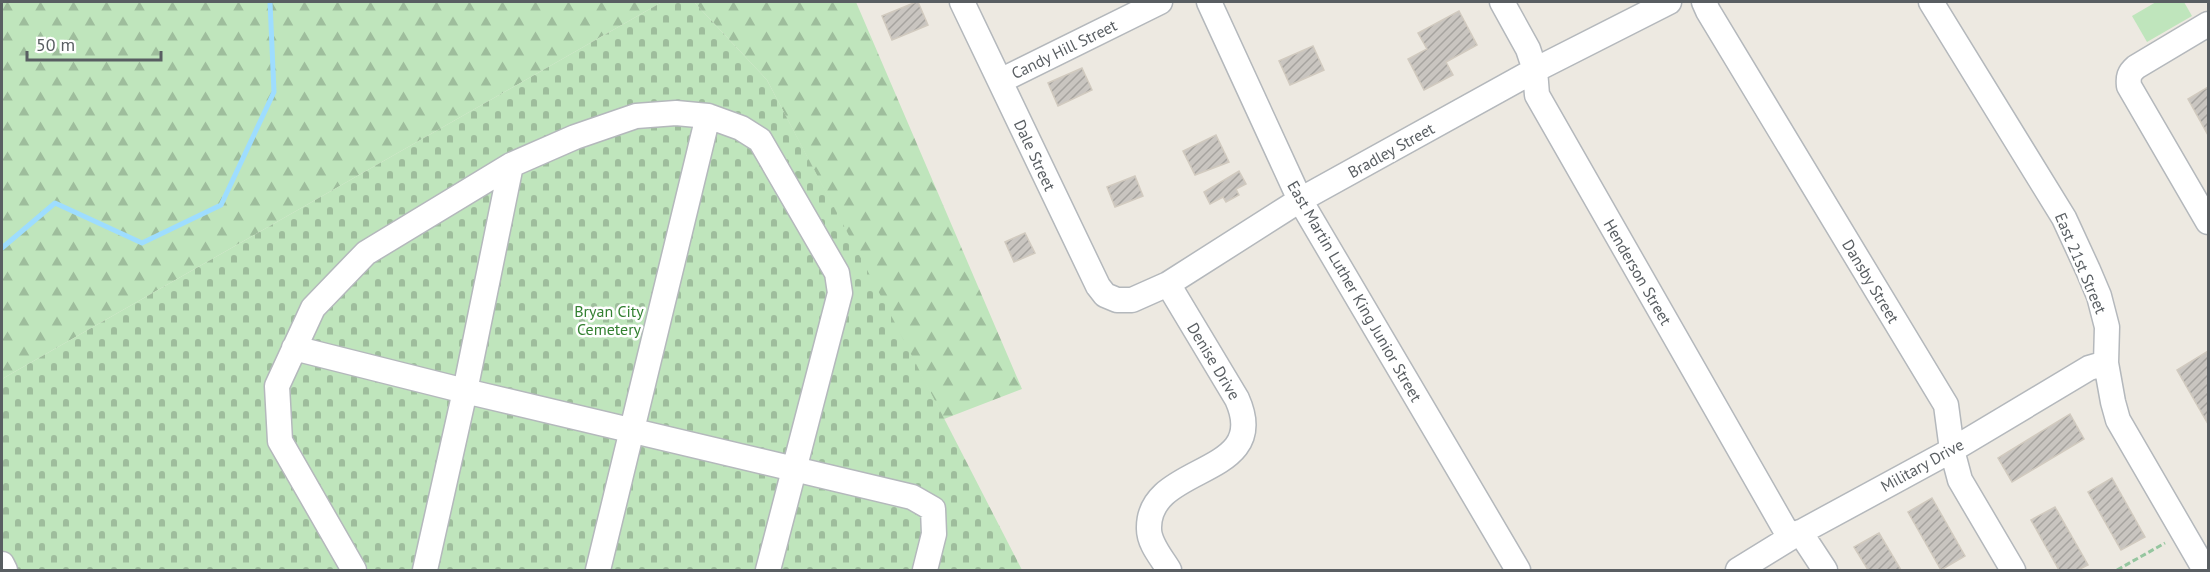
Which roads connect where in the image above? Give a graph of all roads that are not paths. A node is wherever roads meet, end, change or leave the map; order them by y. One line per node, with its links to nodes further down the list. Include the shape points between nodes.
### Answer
1 (962, 2): 10 (street, Dale Street)
2 (1160, 2): 10 (street, Candy Hill Street)
3 (1209, 2): 13 (street, East Martin Luther King Junior Street)
4 (1502, 2): 9 (street, Henderson Street)
5 (1669, 2): 9 (street, Bradley Street)
6 (1704, 2): 21 (street, Dansby Street, via 1946,405)
7 (1930, 2): 18 (street, East 21st Street, via 2064,218 2099,296 2107,327)
8 (2208, 24): 14 (street, via 2136,67 2129,75 2128,86)
9 (1535, 70): 13 (street, Bradley Street); 23 (street, Henderson Street, via 1537,95)
10 (1000, 81): 16 (street, Dale Street, via 1098,286 1105,295)
11 (708, 116): 12 (street, via 636,116); 20 (street); 22 (street, via 760,140 837,273 840,293)
12 (511, 165): 17 (street, via 366,253 314,308); 19 (street)
13 (1300, 200): 15 (street, Bradley Street); 32 (street, East Martin Luther King Junior Street)
14 (2208, 222)
15 (1168, 284): 16 (street, Bradley Street, via 1132,300); 31 (street, Denise Drive, via 1244,415 1242,441 1235,449 1167,490 1152,511 1152,543)
16 (1117, 300)
17 (294, 348): 19 (street); 26 (street, via 278,386 280,441)
18 (2106, 363): 21 (street, Military Drive, via 2089,368); 36 (street, East 21st Street, via 2118,420)
19 (465, 391): 20 (street); 27 (street)
20 (633, 430): 22 (street); 28 (street)
21 (1952, 450): 23 (street, Military Drive); 35 (street, Dansby Street, via 1960,480)
22 (794, 469): 29 (street); 30 (street, via 912,496 933,509 934,534)
23 (1795, 535): 33 (street, Military Drive); 34 (street, Henderson Street)
24 (2, 564): 25 (street)
25 (5, 570)
26 (354, 570)
27 (425, 570)
28 (598, 570)
29 (768, 570)
30 (925, 570)
31 (1169, 570)
32 (1518, 570)
33 (1738, 570)
34 (1825, 570)
35 (2013, 570)
36 (2205, 570)

